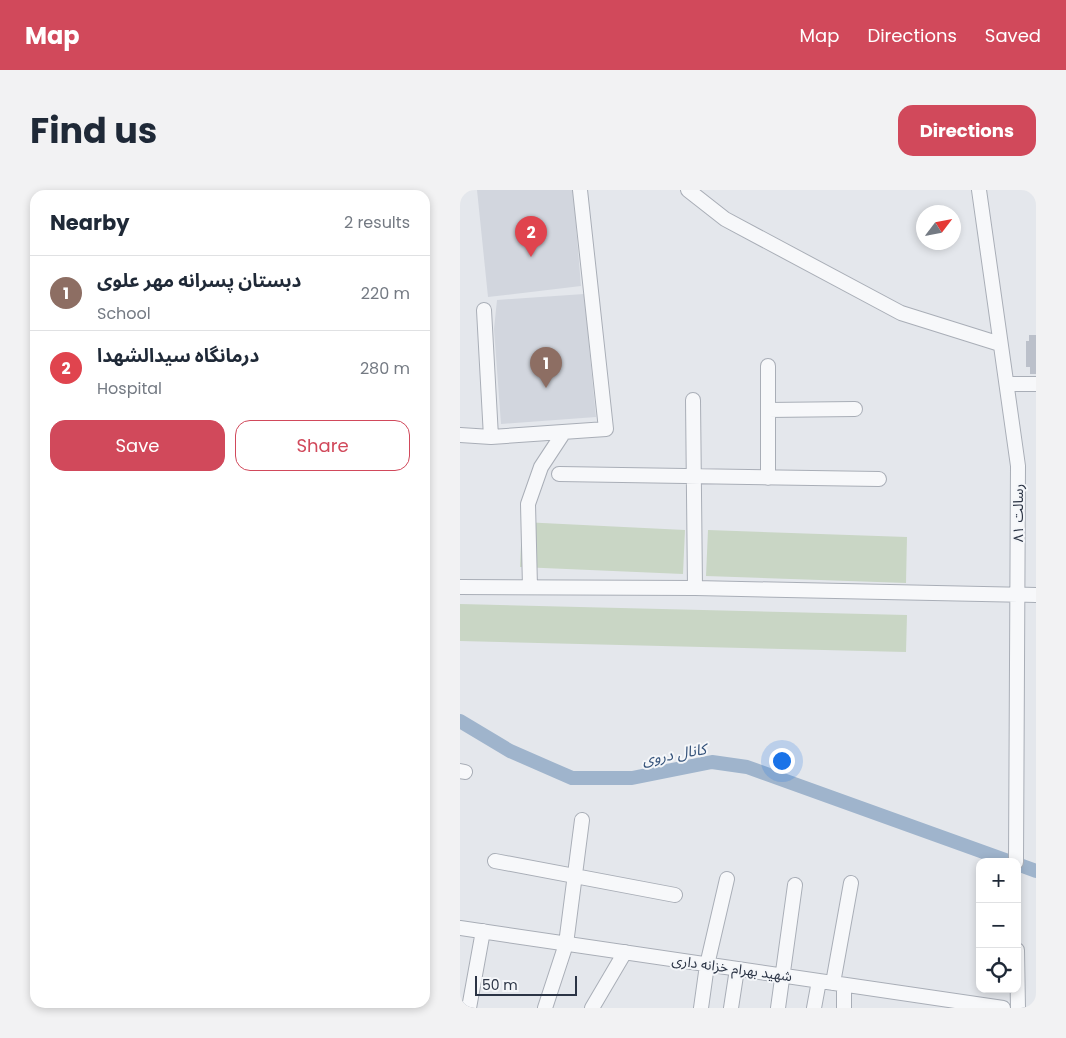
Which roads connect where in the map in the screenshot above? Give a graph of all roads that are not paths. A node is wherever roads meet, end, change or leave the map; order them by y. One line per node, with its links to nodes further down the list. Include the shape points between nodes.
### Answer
1 (580, 190): 12 (street, via 606,429)
2 (688, 190): 5 (street, via 725,219 901,313)
3 (978, 190): 5 (street, رسالت ۸۱)
4 (484, 310): 14 (street)
5 (1000, 344): 7 (street, رسالت ۸۱)
6 (768, 366): 10 (street)
7 (1007, 384): 8 (street); 22 (street, رسالت ۸۱, via 1018,466)
8 (1036, 384)
9 (693, 400): 16 (street)
10 (768, 410): 11 (street); 17 (street)
11 (855, 410)
12 (564, 432): 14 (street); 20 (street, via 541,467 528,504)
13 (460, 435): 14 (street)
14 (491, 437)
15 (559, 474): 16 (street)
16 (694, 476): 17 (street); 21 (street)
17 (768, 478): 18 (street)
18 (879, 480)
19 (460, 587): 20 (street)
20 (530, 587): 21 (street)
21 (695, 588): 22 (street)
22 (1018, 595): 23 (street); 25 (street, رسالت ۸۱)
23 (1036, 595)
24 (582, 820): 27 (street)
25 (1016, 858)
26 (495, 861): 27 (street)
27 (575, 876): 31 (street); 34 (street)
28 (727, 879): 36 (street)
29 (851, 883): 40 (street)
30 (795, 885): 38 (street)
31 (675, 895)
32 (460, 928): 33 (street, شهید بهرام خزانه داری)
33 (483, 931): 34 (street, شهید بهرام خزانه داری); 42 (street)
34 (566, 944): 35 (street, شهید بهرام خزانه داری); 43 (street)
35 (624, 952): 36 (street, شهید بهرام خزانه داری); 44 (street)
36 (707, 965): 37 (street, شهید بهرام خزانه داری); 45 (street)
37 (737, 969): 38 (street, شهید بهرام خزانه داری); 46 (street)
38 (781, 976): 39 (street, شهید بهرام خزانه داری); 47 (street)
39 (819, 981): 40 (street, شهید بهرام خزانه داری); 48 (street)
40 (838, 984): 49 (street); 50 (street, شهید بهرام خزانه داری)
41 (1018, 993): 51 (street)
42 (469, 1008)
43 (545, 1008)
44 (592, 1008)
45 (702, 1008)
46 (731, 1008)
47 (778, 1008)
48 (814, 1008)
49 (844, 1008)
50 (1003, 1008)
51 (1018, 1008)

